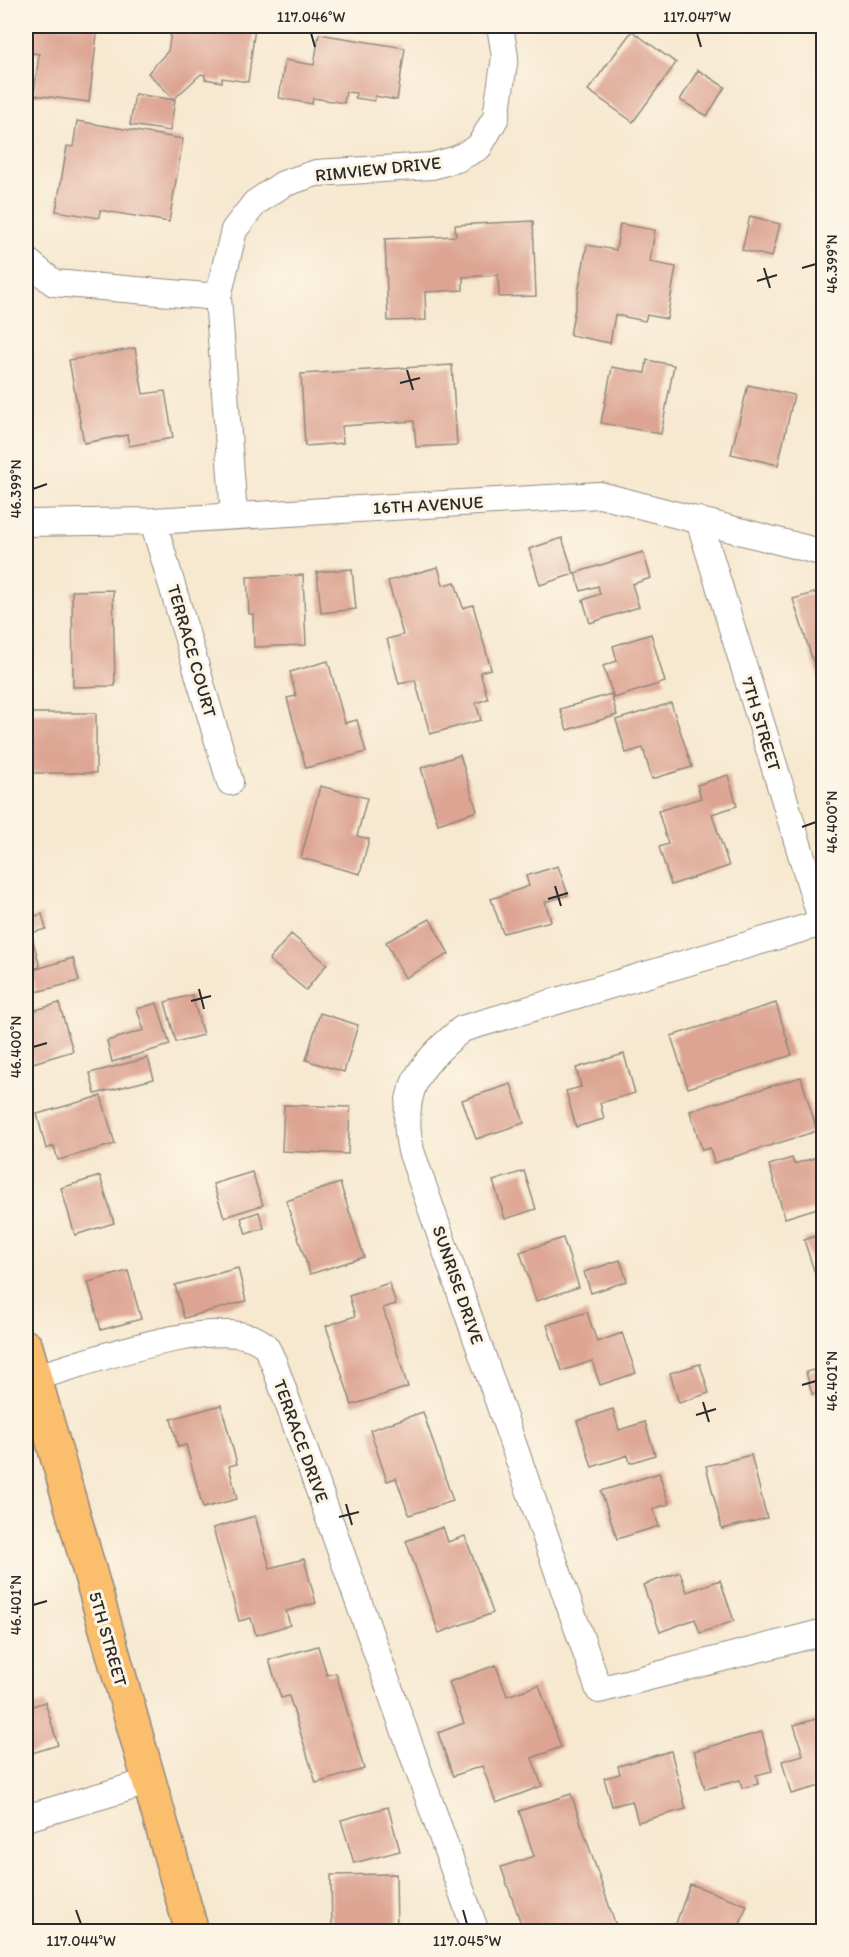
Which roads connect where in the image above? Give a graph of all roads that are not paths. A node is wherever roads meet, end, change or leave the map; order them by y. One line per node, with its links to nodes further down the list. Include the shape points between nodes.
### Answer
1 (500, 26): 3 (street, RIMVIEW DRIVE, via 505,57 496,117 479,147 432,166 316,172 283,184 255,203 234,230)
2 (26, 260): 3 (street, via 54,283)
3 (218, 297): 4 (street, RIMVIEW DRIVE)
4 (234, 516): 5 (street, 16TH AVENUE, via 600,495); 6 (street, 16TH AVENUE)
5 (699, 520): 8 (street, 16TH AVENUE); 10 (street, 7TH STREET)
6 (153, 521): 7 (street, 16TH AVENUE); 9 (street, TERRACE COURT)
7 (26, 523)
8 (824, 553)
9 (230, 782)
10 (823, 926): 13 (street, SUNRISE DRIVE, via 462,1029 431,1056 409,1093 406,1126 411,1151 599,1690)
11 (26, 1347): 12 (main road, 5TH STREET)
12 (34, 1378): 14 (main road, 5TH STREET); 17 (street, TERRACE DRIVE, via 190,1334 232,1334 264,1345 273,1361)
13 (824, 1632)
14 (148, 1782): 15 (street); 16 (main road, 5TH STREET)
15 (26, 1818)
16 (192, 1932)
17 (476, 1932)

